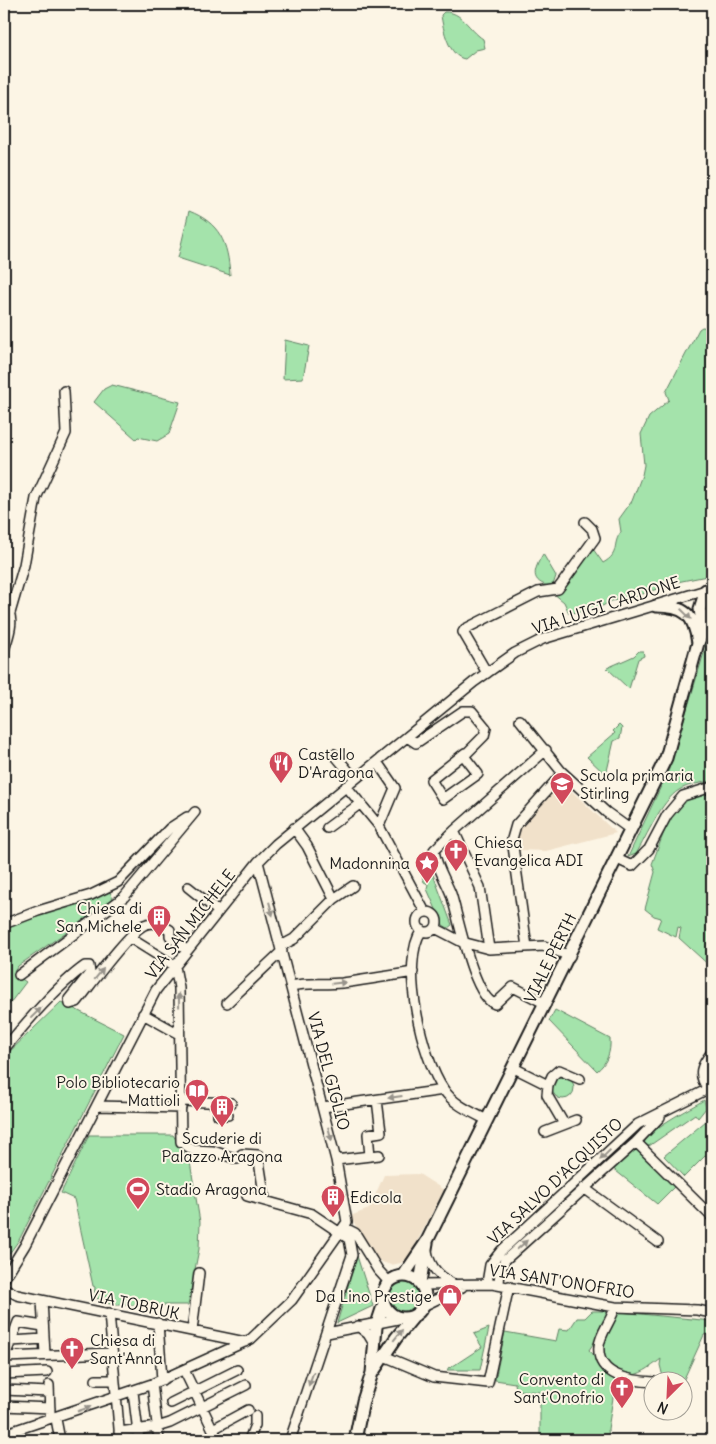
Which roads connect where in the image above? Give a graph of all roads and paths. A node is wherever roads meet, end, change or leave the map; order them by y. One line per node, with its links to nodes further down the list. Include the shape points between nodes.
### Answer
1 (64, 391): 5 (street, via 66,433 36,498 24,564)
2 (585, 522): 10 (street, via 595,538 558,589 538,592 463,632)
3 (709, 589): 4 (street, VIA LUIGI CARDONE); 6 (main road, VIALE PERTH); 7 (main road, VIALE PERTH, via 700,610)
4 (656, 606): 8 (main road, one-way to 8, via 682,609 696,626); 10 (street, VIA LUIGI CARDONE, via 543,639 515,653)
5 (7, 610): 9 (street, via 10,628)
6 (712, 612): 7 (main road, VIALE PERTH)
7 (703, 631): 8 (main road, VIALE PERTH)
8 (698, 643): 25 (main road, VIALE PERTH, via 666,758)
9 (4, 650)
10 (487, 673): 12 (street, VIA SAN MICHELE)
11 (520, 720): 13 (street)
12 (407, 737): 14 (street, via 416,743 460,712 472,711 486,732); 16 (street, VIA SAN MICHELE)
13 (546, 750): 17 (street); 26 (street)
14 (464, 753): 14 (street, via 464,758 478,774 443,799 431,780)
15 (334, 754): 18 (street)
16 (376, 762): 18 (street, VIA SAN MICHELE); 22 (street, via 395,788)
17 (561, 771): 25 (street); 39 (street, via 560,777 516,825 512,838)
18 (355, 779): 19 (street, VIA SAN MICHELE)
19 (346, 786): 21 (street); 23 (street, VIA SAN MICHELE)
20 (712, 787): 27 (street, via 683,796 667,815 649,849 632,866)
21 (361, 803): 22 (street); 24 (street)
22 (379, 826): 33 (street)
23 (294, 828): 28 (street, VIA SAN MICHELE); 31 (street)
24 (327, 828)
25 (631, 830): 27 (main road, VIALE PERTH)
26 (454, 832): 38 (street, via 434,850 455,909); 41 (street, via 480,887)
27 (617, 858): 43 (main road, VIALE PERTH)
28 (258, 862): 32 (street, VIA SAN MICHELE); 40 (street, VIA DEL GIGLIO, one-way to 40)
29 (353, 886): 31 (street)
30 (188, 887): 32 (street)
31 (334, 899): 40 (street, via 294,940)
32 (218, 910): 42 (street, VIA SAN MICHELE)
33 (425, 912): 35 (street, via 436,917); 36 (street, via 418,918)
34 (4, 924): 46 (street, via 91,895 118,882 170,828 195,812 124,897)
35 (435, 928): 36 (street); 38 (street)
36 (422, 930): 45 (street, via 414,943)
37 (130, 938): 42 (street, via 144,925 157,924 170,930 170,936); 44 (street); 52 (street, one-way to 37, via 26,1023 87,965 91,968 90,973 69,999 70,1004 77,1002)
38 (462, 942): 41 (street); 49 (street, via 492,1004 499,1003 513,988)
39 (528, 947): 41 (street); 43 (street, via 544,946)
40 (281, 948): 47 (street, VIA DEL GIGLIO); 48 (street)
41 (489, 949)
42 (187, 951): 44 (street, VIA SAN MICHELE)
43 (570, 956): 49 (main road, VIALE PERTH)
44 (175, 966): 50 (street, VIA SAN MICHELE); 51 (street, one-way to 44, via 179,988)
45 (413, 972): 47 (street, one-way to 45, via 309,982 342,983); 57 (street, via 421,1038)
46 (19, 975)
47 (291, 986): 63 (street, VIA DEL GIGLIO)
48 (228, 1003)
49 (546, 1004): 54 (main road, VIALE PERTH)
50 (143, 1014): 51 (street); 62 (street, VIA SAN MICHELE)
51 (179, 1034): 61 (street)
52 (4, 1049)
53 (712, 1052): 68 (street, via 701,1070 701,1080 708,1089 669,1108)
54 (514, 1068): 56 (street); 65 (main road, VIALE PERTH)
55 (580, 1079): 56 (street, via 558,1070)
56 (548, 1085): 67 (street, via 546,1095)
57 (444, 1090): 58 (street, one-way to 58); 65 (street, via 460,1106)
58 (377, 1100): 63 (street); 71 (street, via 381,1132 368,1134 375,1156)
59 (218, 1102): 60 (street); 61 (street); 64 (street, via 218,1115)
60 (231, 1102)
61 (181, 1104): 62 (street); 74 (street, via 181,1142 193,1150 212,1151 237,1159 242,1154 258,1155)
62 (97, 1106): 91 (street, VIA SAN MICHELE, via 11,1269)
63 (323, 1107): 71 (street, VIA DEL GIGLIO, one-way to 71)
64 (228, 1115)
65 (487, 1120): 80 (main road, VIALE PERTH)
66 (576, 1120): 67 (street)
67 (564, 1124): 69 (street)
68 (645, 1126): 70 (street, VIA SALVO D'ACQUISTO); 75 (street, VIA SALVO D'ACQUISTO, one-way to 75)
69 (545, 1132)
70 (636, 1142): 72 (street, VIA SALVO D'ACQUISTO); 77 (street)
71 (336, 1160): 78 (street, VIA DEL GIGLIO, via 347,1222)
72 (584, 1188): 76 (street, VIA SALVO D'ACQUISTO); 79 (street)
73 (247, 1196): 74 (street)
74 (265, 1200): 78 (street, via 312,1214)
75 (553, 1204): 76 (street); 86 (street, VIA SALVO D'ACQUISTO, via 496,1256 488,1270)
76 (559, 1211): 90 (street, VIA SALVO D'ACQUISTO, one-way to 76, via 500,1270 505,1260)
77 (712, 1217)
78 (342, 1235): 81 (street, via 352,1245); 82 (street, via 349,1230 355,1233); 108 (street, via 292,1300 257,1335)
79 (658, 1242)
80 (427, 1246): 84 (main road, VIALE PERTH); 87 (main road, VIALE PERTH); 88 (street, via 432,1266 440,1276)
81 (352, 1255): 82 (street, via 363,1256); 105 (street)
82 (375, 1266): 85 (street)
83 (199, 1273): 104 (street)
84 (404, 1275): 85 (main road); 87 (main road)
85 (389, 1282): 93 (main road, via 384,1292)
86 (486, 1283): 89 (street, VIA SANT'ONOFRIO); 90 (street, VIA SANT'ONOFRIO)
87 (421, 1284): 88 (street, VIA SANT'ONOFRIO); 94 (main road, via 426,1295)
88 (455, 1285): 89 (street, VIA SANT'ONOFRIO)
89 (467, 1285): 94 (street, VIA SANT'ONOFRIO)
90 (504, 1285): 95 (street, VIA SANT'ONOFRIO); 112 (street, VIA SALVO D'ACQUISTO, via 488,1383 434,1377)
91 (4, 1289): 92 (street, VIA TOBRUK)
92 (42, 1300): 96 (street, VIA TOBRUK); 102 (street)
93 (384, 1303): 99 (main road, via 391,1313); 100 (main road)
94 (423, 1306): 98 (main road)
95 (615, 1307): 97 (street, VIA SANT'ONOFRIO); 122 (street, via 599,1345 602,1360 620,1378)
96 (109, 1313): 101 (street, VIA TOBRUK); 110 (street)
97 (712, 1313)
98 (415, 1315): 99 (main road); 112 (main road, one-way to 98)
99 (403, 1318): 100 (street)
100 (377, 1322): 103 (street); 109 (main road)
101 (158, 1324): 104 (street, VIA TOBRUK); 121 (street)
102 (43, 1326): 106 (street); 107 (street, via 18,1322)
103 (358, 1326): 105 (street); 109 (street)
104 (192, 1331): 108 (street, VIA TOBRUK)
105 (328, 1333): 144 (street, one-way to 144)
106 (44, 1339): 107 (street); 111 (street)
107 (11, 1341): 113 (street)
108 (245, 1342): 114 (street)
109 (374, 1344): 117 (main road)
110 (112, 1353): 111 (street); 120 (street)
111 (46, 1354): 113 (street)
112 (384, 1356): 117 (main road)
113 (4, 1358)
114 (184, 1370): 121 (street); 127 (street)
115 (237, 1370): 127 (street)
116 (47, 1372): 118 (street)
117 (372, 1373): 145 (main road)
118 (4, 1374)
119 (96, 1380): 120 (street)
120 (114, 1380): 128 (street)
121 (162, 1380): 123 (street)
122 (644, 1381)
123 (152, 1384): 126 (street); 134 (street)
124 (246, 1385): 131 (street)
125 (4, 1390): 132 (street, via 49,1388)
126 (133, 1392): 128 (street); 135 (street)
127 (194, 1392): 129 (street); 131 (street)
128 (115, 1398): 133 (street, one-way to 128); 138 (street)
129 (171, 1403)
130 (4, 1406): 132 (street)
131 (202, 1407): 134 (street); 136 (street)
132 (50, 1408): 133 (street)
133 (53, 1419): 137 (street); 139 (street)
134 (157, 1427): 135 (street); 141 (street)
135 (137, 1429): 138 (street); 140 (street)
136 (213, 1429): 142 (street); 143 (street, via 251,1413 254,1425)
137 (4, 1434)
138 (119, 1436)
139 (60, 1440)
140 (139, 1440)
141 (159, 1440)
142 (218, 1440)
143 (249, 1440)
144 (290, 1440)
145 (355, 1440)

